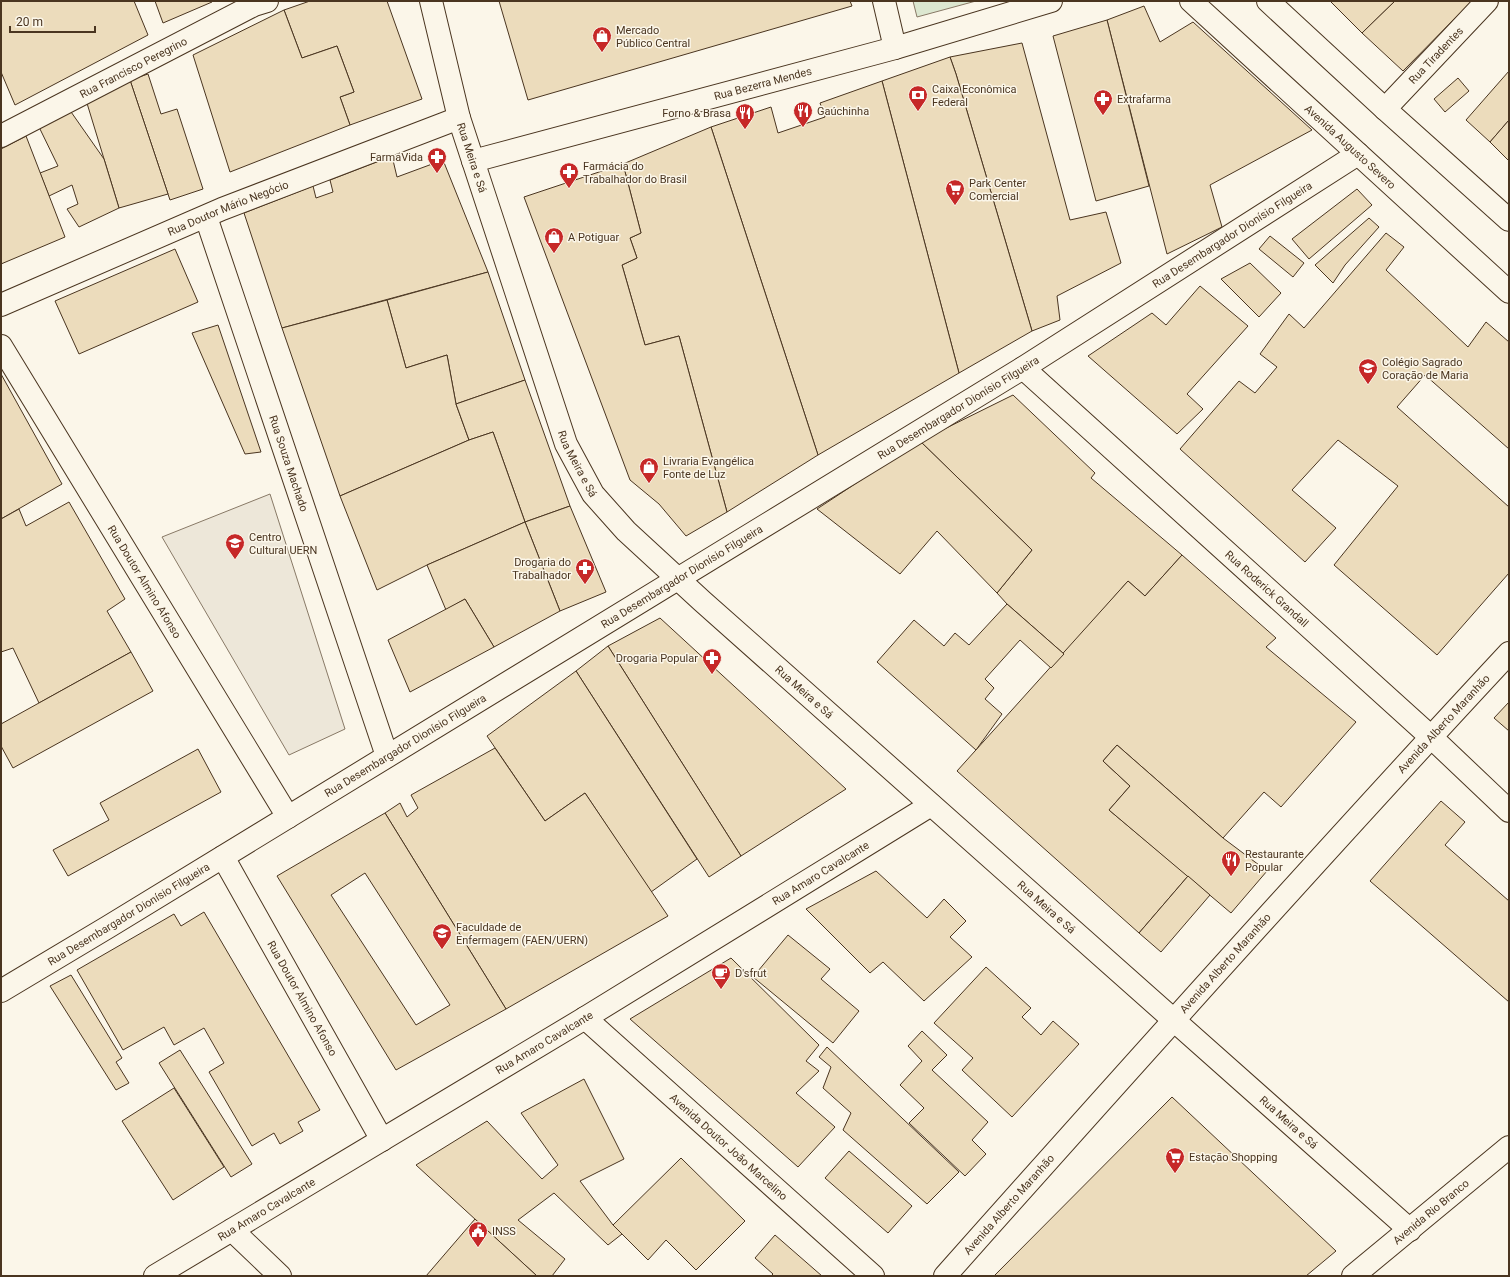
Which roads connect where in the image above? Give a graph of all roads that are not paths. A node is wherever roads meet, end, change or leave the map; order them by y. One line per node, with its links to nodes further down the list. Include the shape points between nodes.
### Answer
1 (267, 1): 11 (street, Rua Francisco Peregrino, via 254,5)
2 (431, 1): 10 (street, Rua Meira e Sá)
3 (884, 1): 8 (street)
4 (1051, 1): 8 (street, Rua Bezerra Mendes)
5 (1191, 1): 12 (street, Avenida Augusto Severo)
6 (1268, 1): 9 (street)
7 (1488, 1): 9 (street, Rua Tiradentes)
8 (895, 48): 13 (street, Rua Bezerra Mendes)
9 (1385, 109): 15 (street)
10 (459, 118): 13 (street, Rua Meira e Sá); 14 (street, Rua Doutor Mário Negócio)
11 (1, 136)
12 (1358, 154): 16 (street, Avenida Augusto Severo); 19 (street, Rua Desembargador Dionísio Filgueira)
13 (473, 161): 20 (street, Rua Meira e Sá, via 566,444 593,494 650,555)
14 (206, 217): 17 (street, Rua Doutor Mário Negócio); 23 (street, Rua Souza Machado)
15 (1509, 220)
16 (1509, 292)
17 (1, 305)
18 (1, 346): 26 (street, Rua Doutor Almino Afonso)
19 (1023, 368): 20 (street, Rua Desembargador Dionísio Filgueira); 22 (street, Rua Roderick Grandall)
20 (678, 578): 23 (street, Rua Desembargador Dionísio Filgueira); 24 (street, Rua Meira e Sá)
21 (1509, 653): 22 (street, Avenida Alberto Maranhão)
22 (1431, 737): 25 (street, Rua Roderick Grandall); 30 (street, Avenida Alberto Maranhão)
23 (387, 756): 26 (street, Rua Desembargador Dionísio Filgueira)
24 (931, 804): 29 (street, Rua Amaro Cavalcante); 30 (street, Rua Meira e Sá)
25 (1509, 811)
26 (288, 817): 27 (street, Rua Desembargador Dionísio Filgueira)
27 (223, 857): 28 (street, Rua Desembargador Dionísio Filgueira); 31 (street, Rua Doutor Almino Afonso)
28 (1, 991)
29 (585, 1018): 31 (street, Rua Amaro Cavalcante); 37 (street, Avenida Doutor João Marcelino)
30 (1174, 1019): 34 (street, Rua Meira e Sá); 38 (street, Avenida Alberto Maranhão)
31 (382, 1140): 33 (street, Rua Amaro Cavalcante)
32 (1509, 1147): 34 (street, Avenida Rio Branco)
33 (232, 1230): 35 (street, Rua Amaro Cavalcante); 36 (street)
34 (1410, 1230): 39 (street, Avenida Rio Branco)
35 (155, 1276)
36 (280, 1276)
37 (873, 1276)
38 (945, 1276)
39 (1353, 1276)

